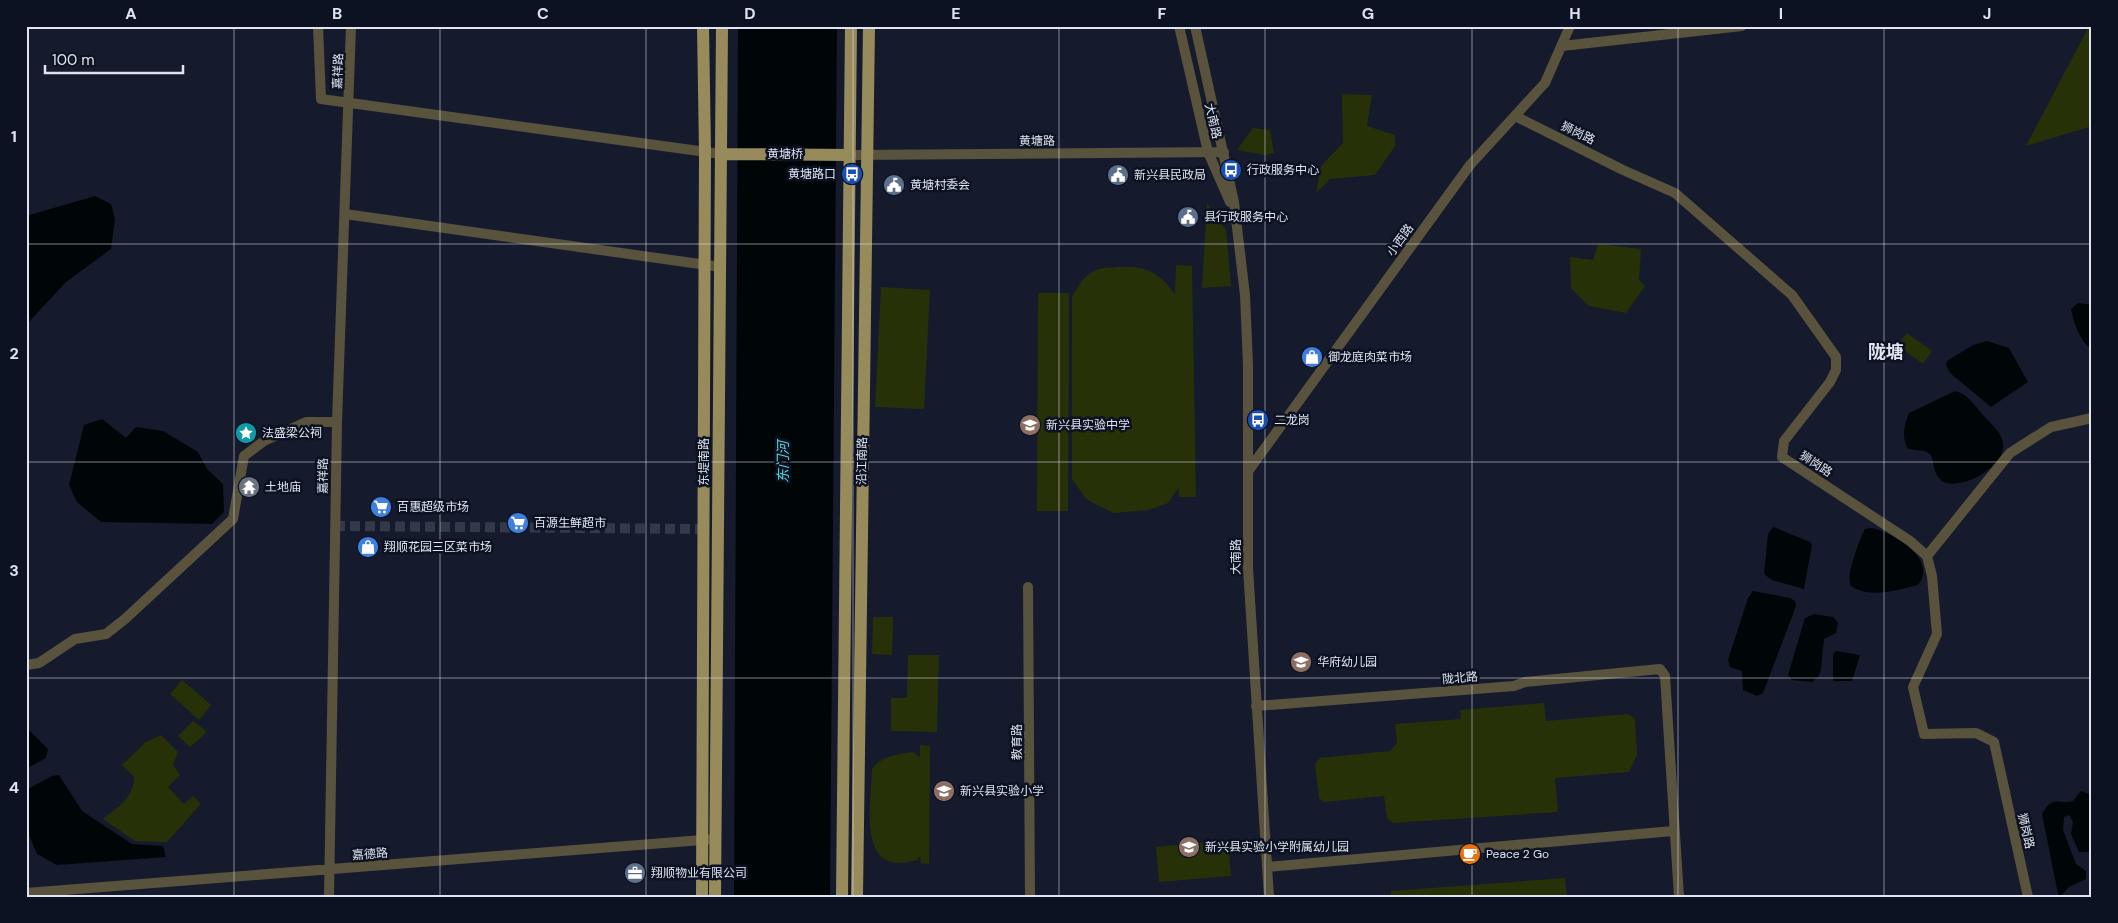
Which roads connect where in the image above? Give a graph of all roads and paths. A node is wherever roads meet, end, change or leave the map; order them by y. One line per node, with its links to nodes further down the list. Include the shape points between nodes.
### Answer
1 (318, 26): 12 (street, via 321,99)
2 (352, 26): 12 (street, 嘉祥路)
3 (703, 26): 14 (main road, 东堤南路)
4 (722, 26): 17 (main road, 东堤南路)
5 (852, 26): 18 (main road, 沿江南路)
6 (869, 26): 19 (main road, 沿江南路)
7 (1178, 26): 15 (street, 大南路)
8 (1195, 26): 16 (street, 大南路)
9 (1570, 26): 11 (street, 小西路)
10 (1742, 26): 11 (street)
11 (1562, 46): 13 (street, 小西路, via 1544,83)
12 (349, 104): 14 (street); 20 (street, 嘉祥路)
13 (1515, 116): 26 (street, 小西路, via 1470,165); 27 (street, 狮岗路, via 1675,193 1792,295 1836,357 1836,370 1784,441 1782,457 1910,541)
14 (705, 152): 17 (street); 22 (main road, 东堤南路)
15 (1208, 152): 16 (street, 黄塘路); 19 (street, 黄塘路); 21 (street, 大南路)
16 (1224, 152): 21 (street, 大南路)
17 (721, 154): 18 (main road, 黄塘桥); 23 (main road, 东堤南路)
18 (850, 155): 19 (street, 黄塘路); 40 (main road, 沿江南路)
19 (867, 155): 41 (main road, 沿江南路)
20 (345, 214): 22 (street); 25 (street, 嘉祥路)
21 (1236, 217): 26 (street, 大南路, via 1245,295)
22 (704, 265): 23 (street); 32 (main road, 东堤南路)
23 (720, 267): 32 (main road, 东堤南路)
24 (2092, 418): 27 (street, via 2051,427 2010,453)
25 (337, 422): 29 (street, via 306,422 264,441 244,456 233,519 106,634 75,639 39,663); 34 (street, 嘉祥路)
26 (1249, 470): 30 (street, 大南路, via 1248,568)
27 (1927, 556): 45 (street, 狮岗路, via 1937,634 1913,687 1924,734 1976,733 1994,742)
28 (1028, 587): 42 (street, 教育路)
29 (26, 666)
30 (1256, 706): 31 (street, 陇北路, via 1514,686 1525,682 1660,669 1664,672); 33 (street, 大南路)
31 (1673, 831): 33 (street); 44 (street)
32 (709, 840): 34 (street, 嘉德路); 38 (main road, 东堤南路); 39 (main road, 东堤南路)
33 (1267, 867): 43 (street, 大南路)
34 (329, 870): 36 (street, 嘉德路); 37 (street, 嘉祥路)
35 (26, 894): 36 (street, 嘉德路)
36 (46, 894)
37 (329, 897)
38 (702, 897)
39 (715, 897)
40 (842, 897)
41 (857, 897)
42 (1030, 897)
43 (1269, 897)
44 (1679, 897)
45 (2028, 897)

